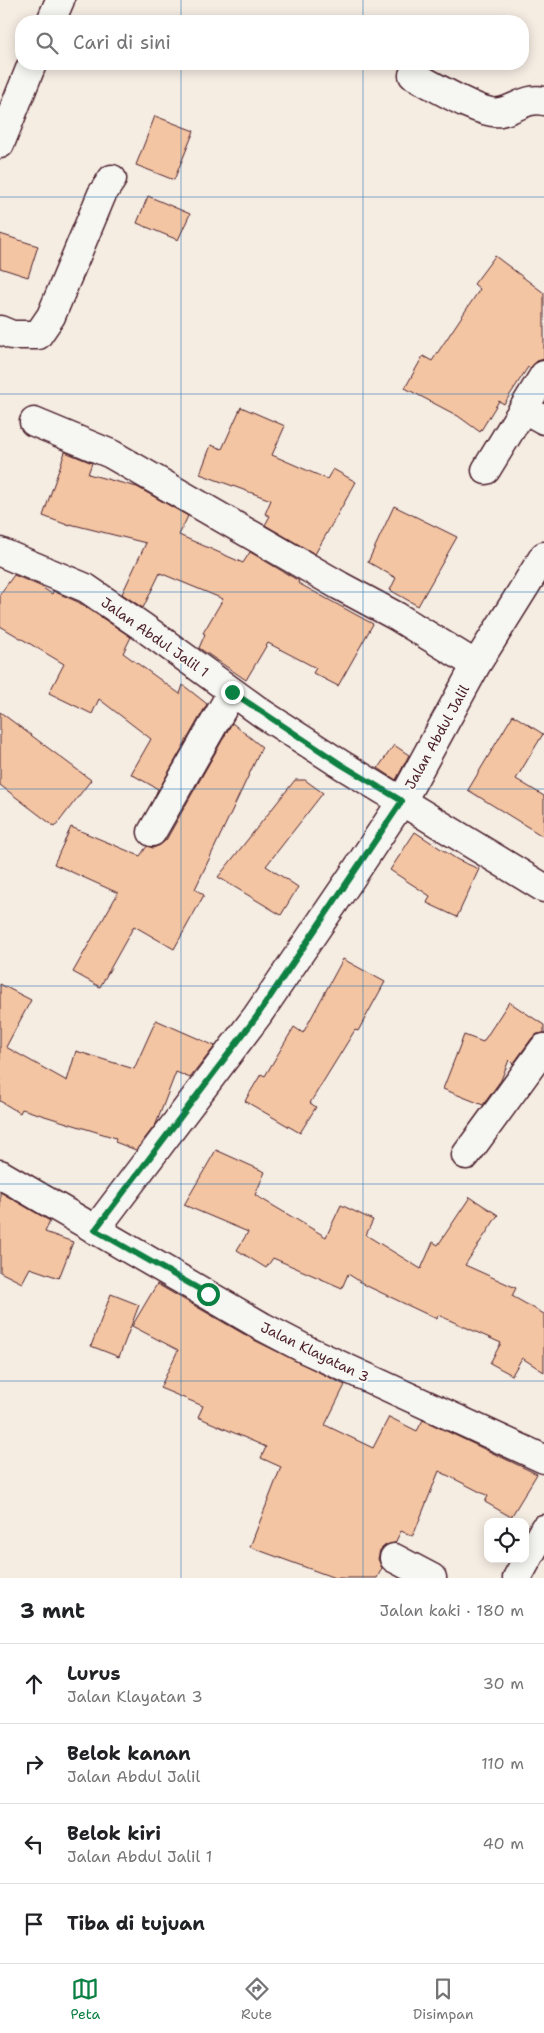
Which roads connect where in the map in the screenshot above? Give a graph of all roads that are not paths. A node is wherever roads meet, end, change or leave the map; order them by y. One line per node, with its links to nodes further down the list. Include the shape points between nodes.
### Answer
1 (60, 0): 2 (street)
2 (54, 15)
3 (25, 70): 5 (street)
4 (413, 74): 6 (street, via 484,111 500,112 529,101)
5 (11, 83): 7 (street)
6 (544, 102)
7 (0, 144)
8 (112, 179): 9 (street, via 102,194 51,316 38,335 12,335)
9 (0, 330)
10 (544, 375): 11 (street)
11 (534, 414): 13 (street)
12 (34, 422): 16 (street, via 111,454 396,616)
13 (486, 470)
14 (0, 552): 17 (street, Jalan Abdul Jalil 1, via 86,588)
15 (544, 556): 16 (street, Jalan Abdul Jalil)
16 (476, 666): 18 (street, Jalan Abdul Jalil)
17 (232, 692): 18 (street, Jalan Abdul Jalil 1); 19 (street)
18 (402, 801): 20 (street, Jalan Abdul Jalil 1); 24 (street, Jalan Abdul Jalil, via 257,1016)
19 (152, 832)
20 (544, 888)
21 (544, 1048): 22 (street)
22 (466, 1155)
23 (0, 1174): 24 (street, Jalan Klayatan 3)
24 (95, 1230): 25 (street, Jalan Klayatan 3, via 298,1346)
25 (544, 1459)
26 (544, 1529): 29 (street)
27 (394, 1558): 28 (street)
28 (432, 1578)
29 (517, 1578)

